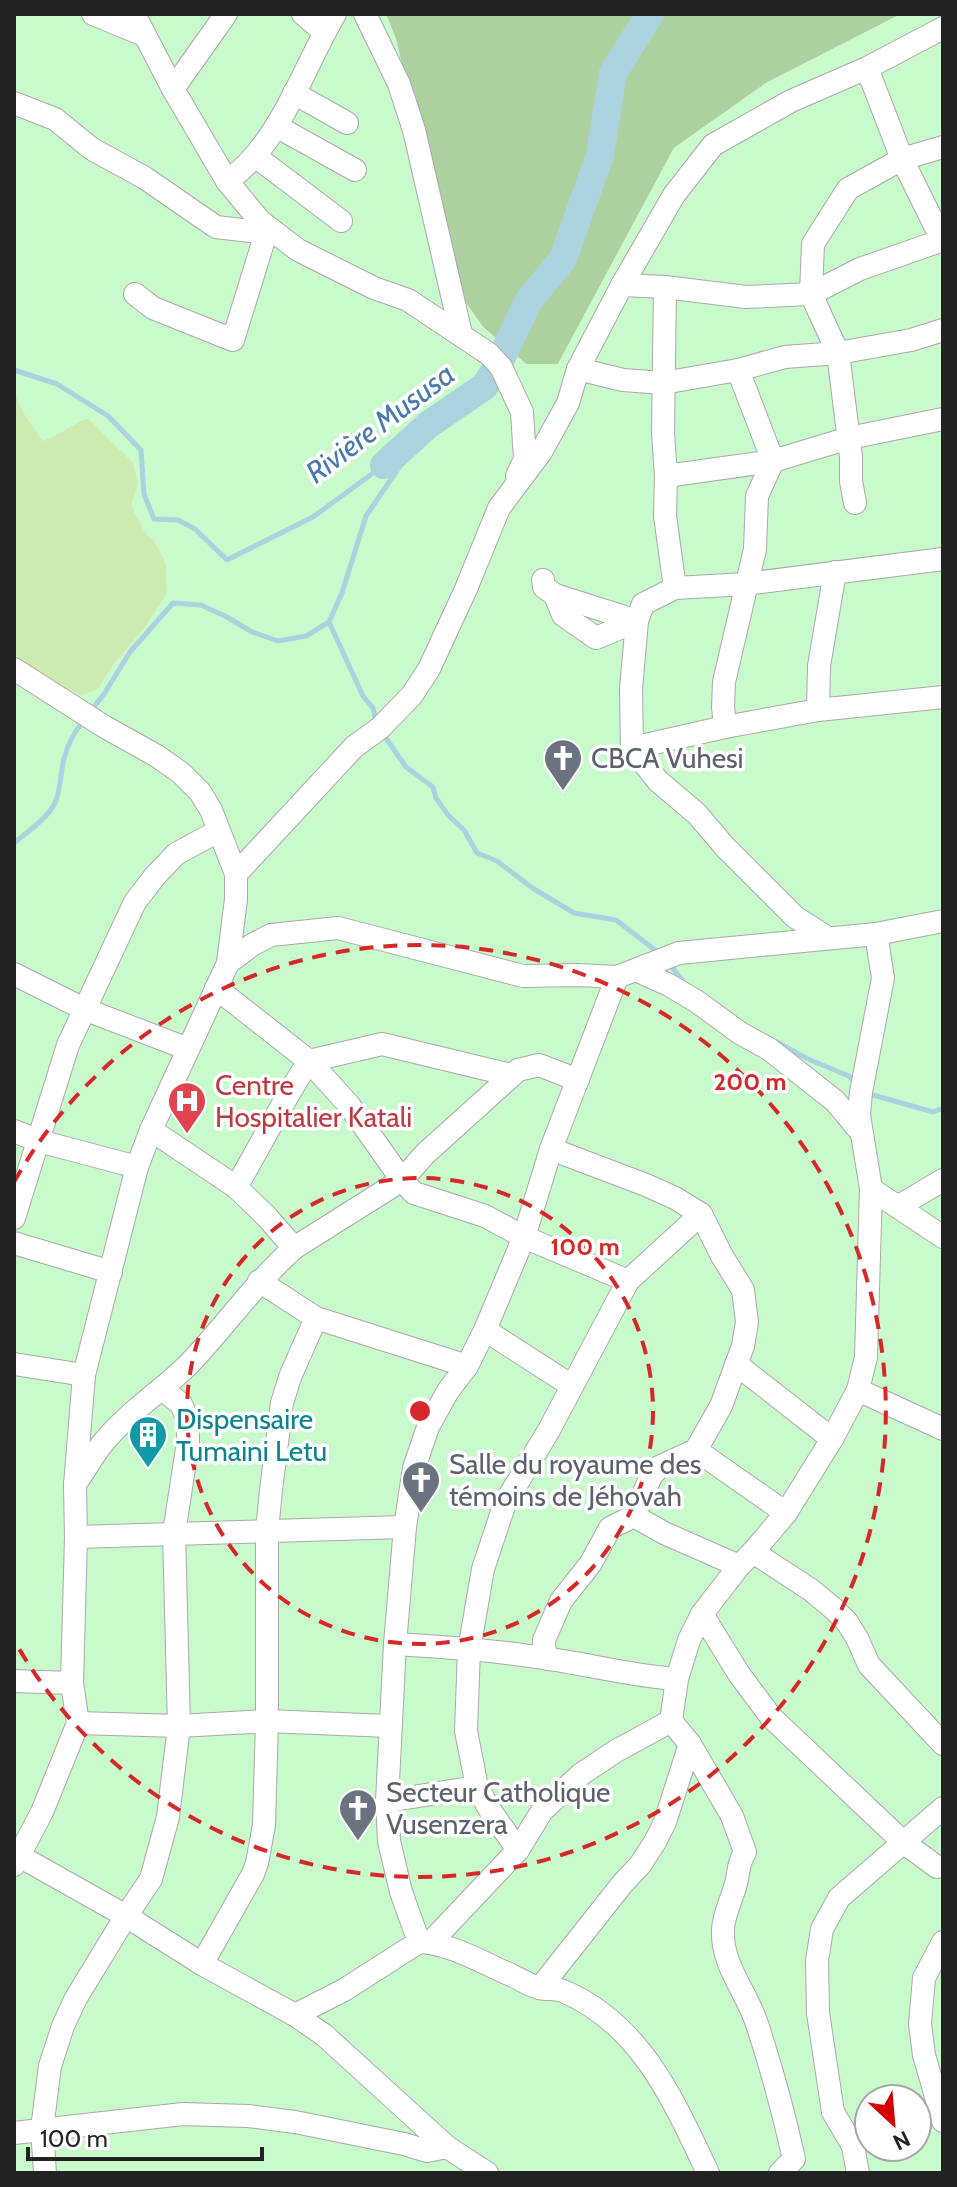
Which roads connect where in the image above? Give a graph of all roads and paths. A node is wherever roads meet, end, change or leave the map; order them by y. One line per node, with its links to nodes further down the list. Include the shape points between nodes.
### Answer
1 (93, 14): 8 (street)
2 (134, 14): 8 (street)
3 (226, 14): 10 (street)
4 (303, 14): 6 (street)
5 (365, 14): 28 (street, via 399,84 414,130)
6 (330, 23): 11 (street)
7 (943, 28): 9 (street)
8 (144, 35): 10 (street)
9 (867, 68): 17 (street); 23 (street, via 791,101 713,145 674,195)
10 (173, 89): 19 (street)
11 (294, 93): 13 (street); 14 (street)
12 (14, 103): 21 (street, via 55,119 92,149 216,227)
13 (347, 123)
14 (276, 126): 16 (street); 18 (street)
15 (943, 147): 17 (street)
16 (255, 156): 19 (street); 20 (street)
17 (902, 159): 22 (street); 26 (street, via 848,189 813,244)
18 (355, 170)
19 (227, 181): 21 (street)
20 (341, 221)
21 (271, 234): 25 (street, via 233,340 153,308); 28 (street, via 408,300)
22 (942, 240): 26 (street, via 860,269)
23 (622, 285): 24 (street); 30 (street)
24 (665, 287): 26 (street, via 746,297); 32 (street)
25 (135, 294)
26 (811, 294): 29 (street)
27 (943, 330): 29 (street)
28 (461, 334): 37 (street, via 495,361 522,412 525,459)
29 (838, 353): 31 (street, via 785,357); 34 (street)
30 (578, 369): 32 (street); 37 (street, via 568,403 541,452)
31 (738, 370): 32 (street); 35 (street)
32 (663, 383): 36 (street)
33 (943, 419): 34 (street)
34 (849, 438): 35 (street); 38 (street)
35 (773, 461): 36 (street); 41 (street, via 757,496 755,549)
36 (666, 476): 43 (street, via 665,516)
37 (510, 492): 51 (street, via 429,669 412,695 354,747)
38 (855, 503)
39 (943, 559): 40 (street)
40 (835, 572): 41 (street); 47 (street, via 819,666)
41 (746, 584): 43 (street); 48 (street, via 724,682)
42 (549, 588): 44 (street)
43 (675, 588): 44 (street, via 643,604)
44 (637, 621): 49 (street)
45 (14, 669): 50 (street, via 181,773 200,792)
46 (943, 697): 47 (street)
47 (818, 710): 48 (street)
48 (725, 727): 49 (street)
49 (632, 748): 54 (street, via 658,781 697,814 795,917)
50 (218, 831): 51 (street); 59 (street, via 176,854 135,902)
51 (236, 874): 55 (street)
52 (943, 921): 53 (street)
53 (876, 934): 54 (street); 66 (street, via 883,978 862,1088)
54 (828, 938): 56 (street, via 679,953)
55 (228, 963): 56 (street, via 271,935 338,928 523,976); 58 (street)
56 (635, 970): 63 (street); 66 (street, via 669,985 769,1049 835,1101)
57 (14, 974): 59 (street)
58 (216, 988): 60 (street); 61 (street)
59 (84, 1009): 60 (street); 67 (street)
60 (188, 1049): 64 (street)
61 (309, 1061): 62 (street, via 382,1044); 70 (street, via 349,1105); 72 (street)
62 (511, 1075): 63 (street, via 539,1065); 70 (street)
63 (578, 1080): 68 (street)
64 (151, 1130): 69 (street); 72 (street)
65 (14, 1131): 67 (street)
66 (860, 1131): 73 (street)
67 (39, 1141): 69 (street); 76 (street)
68 (551, 1149): 75 (street, via 646,1185); 77 (street)
69 (137, 1167): 81 (street)
70 (402, 1180): 77 (street, via 414,1193 485,1216); 80 (street)
71 (943, 1180): 74 (street)
72 (236, 1187): 80 (street)
73 (871, 1189): 74 (street); 92 (street, via 866,1357)
74 (899, 1206): 78 (street)
75 (701, 1214): 83 (street); 87 (street, via 743,1290 747,1322)
76 (14, 1218)
77 (524, 1237): 83 (street); 85 (street)
78 (943, 1237)
79 (14, 1243): 81 (street)
80 (294, 1248): 82 (street)
81 (111, 1272): 89 (street)
82 (259, 1281): 84 (street); 91 (street)
83 (628, 1281): 90 (street)
84 (316, 1318): 88 (street); 100 (street, via 282,1403)
85 (485, 1330): 88 (street); 90 (street)
86 (14, 1364): 89 (street)
87 (736, 1364): 94 (street); 95 (street, via 721,1406)
88 (467, 1366): 99 (street, via 428,1427 414,1468)
89 (84, 1375): 96 (street)
90 (572, 1386): 106 (street, via 505,1503 483,1569)
91 (162, 1389): 96 (street, via 102,1443); 101 (street, via 181,1404 188,1420)
92 (858, 1390): 93 (street); 94 (street)
93 (943, 1429)
94 (832, 1439): 97 (street)
95 (696, 1450): 97 (street); 98 (street, via 659,1467)
96 (75, 1485): 102 (street)
97 (786, 1513): 103 (street)
98 (634, 1516): 103 (street, via 664,1533); 107 (street, via 610,1528 561,1601 544,1640)
99 (405, 1527): 100 (street); 105 (street)
100 (267, 1531): 101 (street); 111 (street)
101 (174, 1533): 102 (street); 114 (street)
102 (76, 1537): 110 (street)
103 (746, 1559): 104 (street); 117 (street, via 811,1590 834,1609 847,1622 869,1665)
104 (702, 1614): 108 (street); 121 (street, via 771,1717)
105 (395, 1644): 106 (street); 115 (street)
106 (469, 1648): 107 (street); 118 (street, via 466,1731)
107 (545, 1658): 108 (street)
108 (677, 1679): 112 (street)
109 (14, 1681): 110 (street)
110 (72, 1683): 113 (street)
111 (267, 1721): 114 (street); 115 (street); 128 (street, via 264,1825 257,1863)
112 (671, 1721): 116 (street); 122 (street, via 580,1775 542,1811)
113 (78, 1723): 114 (street); 123 (street, via 42,1812)
114 (179, 1726): 125 (street, via 160,1848 151,1879)
115 (389, 1726): 119 (street)
116 (690, 1744): 129 (street, via 655,1842); 138 (street, via 732,1816 745,1852 723,1929 726,1958 757,2023 782,2105 794,2159)
117 (943, 1744)
118 (477, 1787): 119 (street); 122 (street)
119 (387, 1801): 126 (street, via 389,1841 401,1892)
120 (943, 1808): 121 (street)
121 (903, 1842): 124 (street); 139 (street, via 839,1898 822,1929 817,1961 818,2013 833,2112 853,2146)
122 (518, 1850): 126 (street)
123 (16, 1858): 125 (street)
124 (941, 1867)
125 (126, 1916): 128 (street); 132 (street, via 63,2026 50,2066)
126 (424, 1942): 129 (street); 130 (street)
127 (943, 1942): 131 (street, via 924,1978 920,2024)
128 (202, 1964): 130 (street)
129 (540, 1988): 137 (street, via 560,1989 595,2008 645,2056)
130 (295, 2015): 134 (street)
131 (943, 2121)
132 (42, 2129): 133 (street); 134 (street, via 183,2114 235,2116 295,2122 427,2151); 135 (street)
133 (14, 2133)
134 (447, 2147): 136 (street)
135 (45, 2173)
136 (487, 2173)
137 (708, 2173)
138 (780, 2173)
139 (858, 2173)

